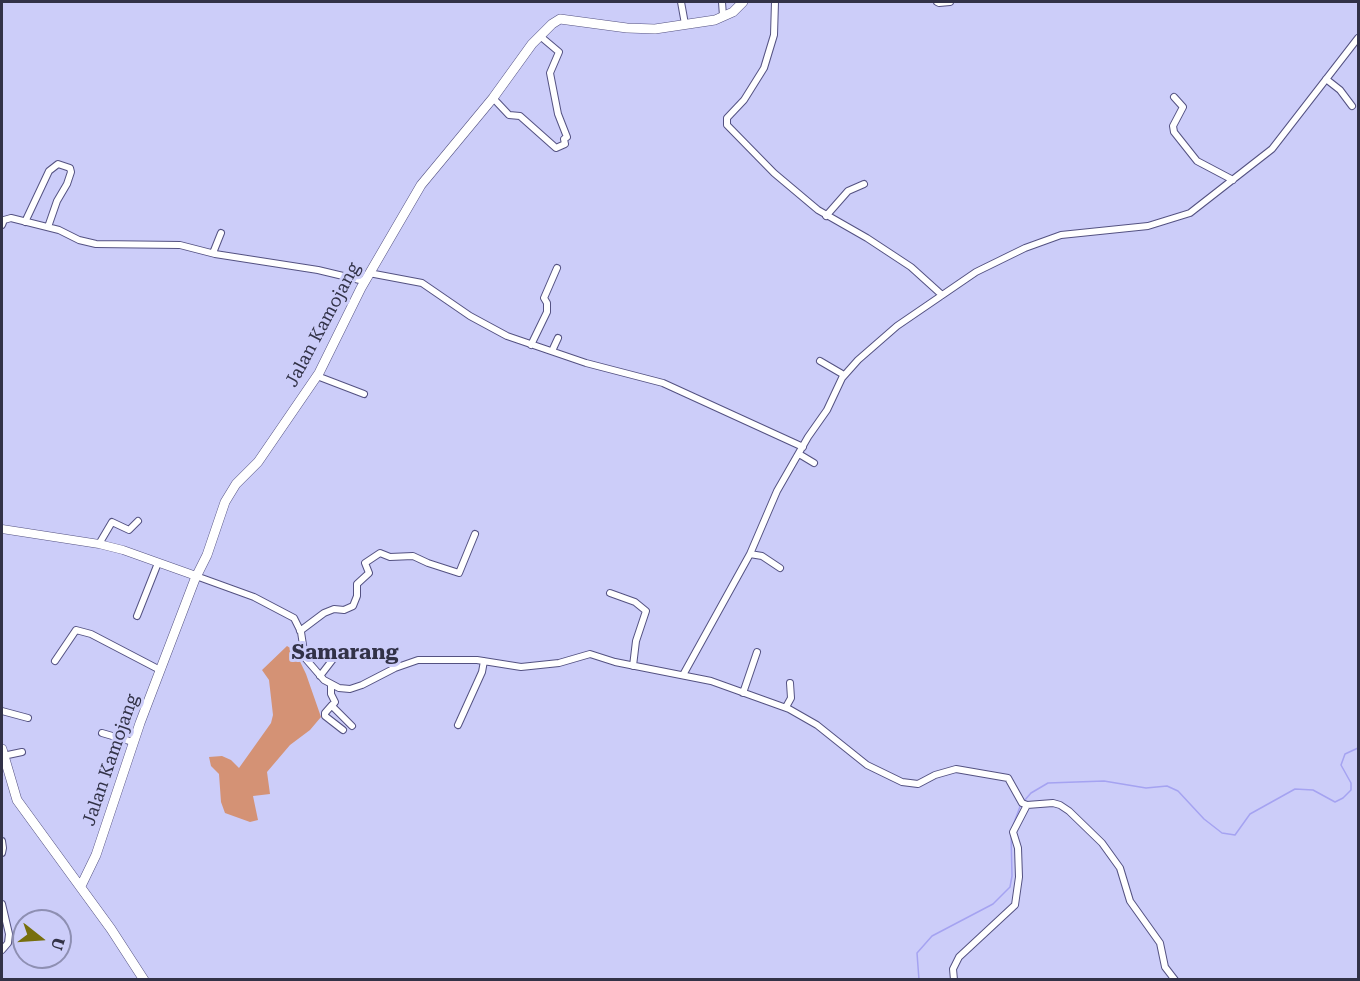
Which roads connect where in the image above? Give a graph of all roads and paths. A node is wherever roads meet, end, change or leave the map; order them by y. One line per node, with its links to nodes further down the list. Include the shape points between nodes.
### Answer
1 (681, 2): 8 (street)
2 (722, 2): 7 (street)
3 (743, 2): 7 (main road, Jalan Kamojang)
4 (775, 2): 17 (street, via 774,35 764,68 727,123 774,172)
5 (937, 2): 6 (street)
6 (950, 2)
7 (723, 16): 8 (main road, Jalan Kamojang, via 715,21)
8 (685, 24): 9 (main road, Jalan Kamojang, via 645,30 564,18)
9 (540, 36): 13 (main road, Jalan Kamojang); 13 (street, via 559,52 550,70 550,80 567,137 564,144 556,148 520,116 509,115)
10 (1359, 38): 11 (street)
11 (1326, 79): 14 (street); 15 (street, via 1272,150)
12 (1174, 97): 15 (street, via 1183,107 1174,132 1197,160)
13 (493, 98): 24 (main road, Jalan Kamojang, via 421,185)
14 (1352, 106)
15 (1233, 180): 25 (street, via 1188,214 1148,226 1060,235 976,272)
16 (864, 184): 17 (street, via 848,191)
17 (826, 216): 25 (street, via 905,263)
18 (26, 222): 19 (street, via 11,218); 20 (street); 20 (street, via 49,171 57,164 71,172)
19 (2, 225)
20 (48, 227): 22 (street, via 96,244 180,245)
21 (221, 233): 22 (street)
22 (213, 253): 24 (street)
23 (557, 268): 27 (street, via 544,298 547,312)
24 (367, 277): 27 (street, via 422,283 481,322); 31 (main road, Jalan Kamojang)
25 (942, 295): 30 (street, via 897,326)
26 (558, 338): 28 (street)
27 (531, 345): 28 (street)
28 (552, 351): 33 (street, via 663,382)
29 (820, 361): 30 (street)
30 (844, 375): 33 (street)
31 (317, 376): 32 (street); 43 (main road, Jalan Kamojang, via 258,462 227,498)
32 (364, 394)
33 (803, 447): 34 (street)
34 (799, 454): 35 (street); 40 (street, via 777,491)
35 (814, 463)
36 (138, 521): 39 (street, via 129,530 112,522)
37 (2, 529): 39 (street)
38 (475, 534): 46 (street, via 459,573 412,556 390,557 380,553 364,564 369,573 357,584 353,606 324,613)
39 (99, 544): 41 (street)
40 (750, 554): 42 (street, via 762,556); 53 (street)
41 (158, 563): 43 (street); 45 (street)
42 (780, 568)
43 (196, 576): 46 (street, via 249,594 287,613 296,620); 52 (main road, Jalan Kamojang)
44 (610, 593): 51 (street, via 646,611)
45 (137, 616)
46 (300, 631): 54 (street, via 304,656)
47 (757, 652): 57 (street)
48 (337, 654): 54 (street)
49 (55, 661): 52 (street, via 76,630)
50 (484, 661): 51 (street, via 521,667 567,662 588,654); 56 (street, via 418,660 362,685 344,689); 62 (street)
51 (633, 666): 53 (street)
52 (160, 670): 66 (main road, Jalan Kamojang)
53 (683, 675): 57 (street)
54 (320, 676): 56 (street)
55 (790, 683): 59 (street, via 791,698)
56 (331, 685): 58 (street, via 335,702)
57 (743, 693): 59 (street)
58 (332, 705): 63 (street); 64 (street, via 325,716)
59 (786, 707): 70 (street, via 817,725 867,765 897,781 918,784 941,773 963,769 1008,778)
60 (2, 711): 61 (street)
61 (28, 718)
62 (458, 725)
63 (352, 726)
64 (343, 730)
65 (102, 733): 66 (street)
66 (133, 742): 73 (main road, Jalan Kamojang, via 96,855)
67 (22, 752): 68 (street)
68 (2, 753): 69 (main road)
69 (5, 777): 73 (main road, via 21,806)
70 (1024, 804): 77 (street, via 1013,832 1019,877 1015,905 959,957 953,969); 78 (street, via 1060,805 1102,843 1120,868 1130,902 1160,943 1164,967)
71 (2, 841): 72 (street)
72 (2, 852)
73 (81, 886): 76 (main road)
74 (2, 904): 75 (street, via 9,934)
75 (2, 950)
76 (144, 980)
77 (954, 980)
78 (1175, 980)

